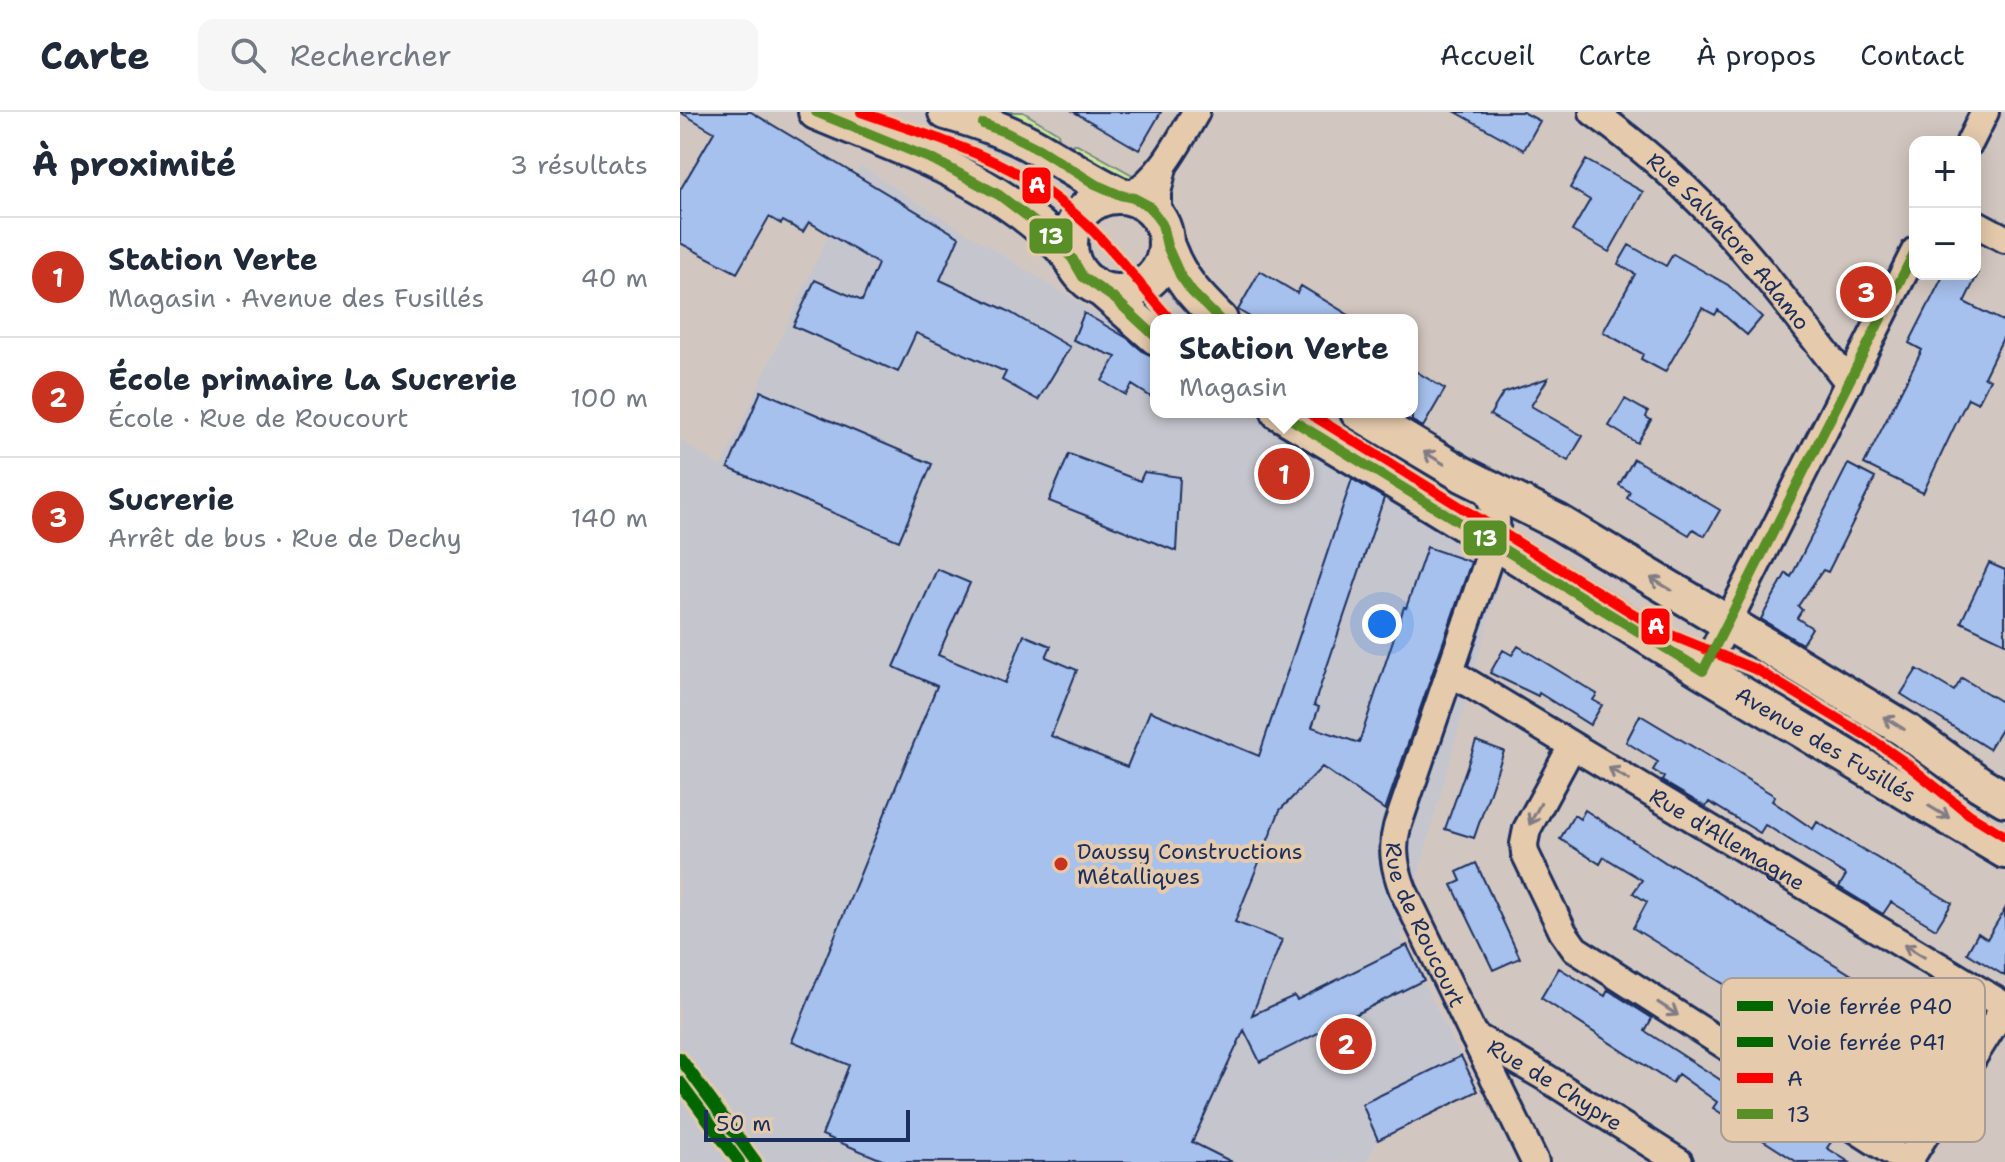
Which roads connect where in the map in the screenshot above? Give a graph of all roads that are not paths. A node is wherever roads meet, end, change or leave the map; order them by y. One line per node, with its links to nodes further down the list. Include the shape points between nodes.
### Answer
1 (816, 112): 10 (main road, via 934,160 999,195)
2 (946, 112): 7 (main road, via 1023,140)
3 (1196, 112): 7 (street, via 1163,167 1156,200)
4 (1593, 112): 15 (street, Rue Salvatore Adamo, via 1711,214)
5 (1985, 112): 6 (street)
6 (1973, 136)
7 (1143, 213): 10 (main road, via 1097,200 1078,217 1071,237); 12 (main road, via 1165,258 1159,269 1142,286 1122,292); 13 (main road, via 1186,285)
8 (1981, 226): 9 (street)
9 (2005, 239)
10 (1072, 258): 12 (main road, via 1083,277)
11 (1909, 263): 15 (street)
12 (1101, 289): 14 (main road)
13 (1214, 314)
14 (1150, 332)
15 (1849, 383): 20 (street)
16 (1289, 418): 19 (main road, Avenue des Fusillés)
17 (1368, 418): 18 (main road, one-way to 17)
18 (1482, 485): 19 (street, via 1496,513); 20 (main road, one-way to 18, via 1558,522)
19 (1494, 543): 21 (main road, Avenue des Fusillés); 22 (street, Rue de Roucourt)
20 (1728, 623): 21 (street); 24 (main road, one-way to 20, via 1904,729)
21 (1703, 671): 25 (main road, Avenue des Fusillés, one-way to 25)
22 (1450, 672): 23 (street, Rue d'Allemagne); 29 (street, Rue de Roucourt, via 1393,848 1403,890)
23 (1572, 746): 26 (street, Rue d'Allemagne, one-way to 23); 31 (street, one-way to 31, via 1524,844 1563,932 1575,949)
24 (2005, 799)
25 (2005, 851)
26 (1958, 978)
27 (1985, 994): 28 (street, Rue d'Allemagne, one-way to 27)
28 (2005, 1006): 30 (street)
29 (1473, 1035): 34 (street, Rue de Roucourt); 35 (street, Rue de Chypre)
30 (1985, 1038)
31 (1721, 1042)
32 (1877, 1142): 36 (street, one-way to 36)
33 (1920, 1142): 36 (street)
34 (1535, 1162)
35 (1679, 1162)
36 (1908, 1162)

